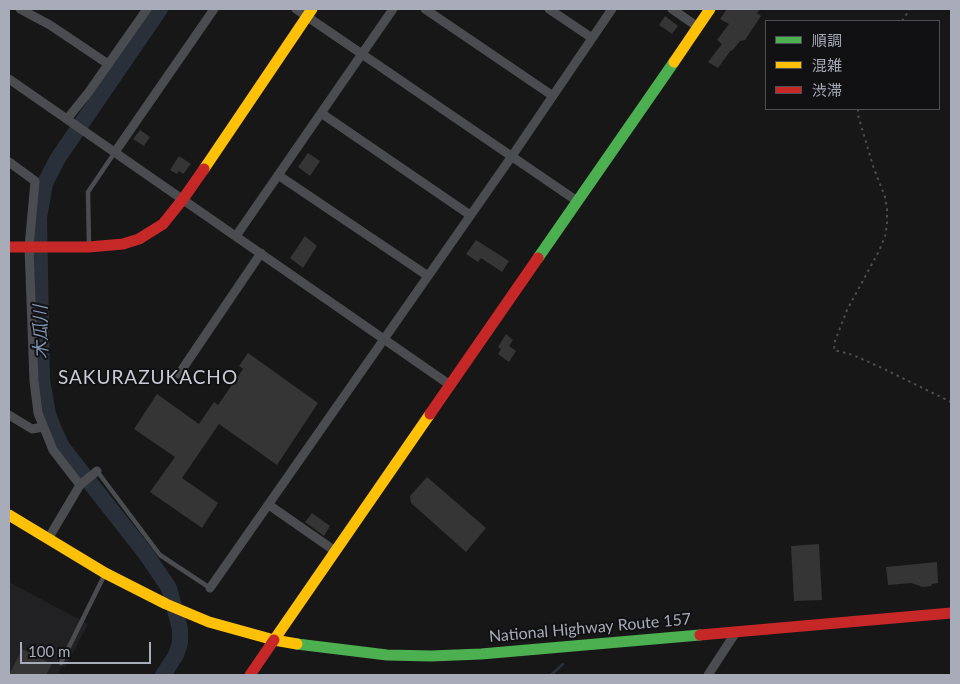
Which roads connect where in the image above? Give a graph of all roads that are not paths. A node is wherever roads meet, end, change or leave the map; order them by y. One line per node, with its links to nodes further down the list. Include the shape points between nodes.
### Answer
1 (20, 9): 15 (street)
2 (146, 9): 15 (street)
3 (214, 9): 20 (street)
4 (296, 9): 11 (street)
5 (393, 9): 14 (street)
6 (425, 9): 17 (street)
7 (549, 9): 13 (street)
8 (612, 9): 13 (street)
9 (672, 9): 12 (street)
10 (710, 9): 12 (main road)
11 (310, 12): 14 (street); 24 (main road)
12 (698, 27): 25 (main road)
13 (592, 38): 17 (street)
14 (362, 54): 18 (street); 21 (street)
15 (108, 64): 19 (street)
16 (9, 79): 19 (street)
17 (552, 96): 21 (street)
18 (321, 113): 23 (street); 26 (street)
19 (67, 119): 20 (street)
20 (115, 152): 24 (street); 30 (lane, via 88,192)
21 (512, 156): 25 (street); 26 (street)
22 (9, 162): 29 (street, via 35,181)
23 (278, 175): 27 (street); 32 (street)
24 (182, 198): 27 (street); 30 (main road, via 162,224 139,239)
25 (577, 201): 35 (main road)
26 (470, 215): 32 (street)
27 (236, 236): 31 (street)
28 (9, 247): 29 (main road)
29 (32, 247): 30 (main road); 37 (street, via 34,381)
30 (88, 247)
31 (260, 253): 33 (street); 34 (street)
32 (428, 276): 33 (street)
33 (384, 339): 35 (street); 40 (street)
34 (180, 374)
35 (450, 385): 43 (main road)
36 (9, 415): 37 (street, via 32,429)
37 (43, 427): 39 (street, via 53,450)
38 (96, 472): 39 (street); 45 (lane, via 160,555)
39 (81, 484): 42 (street)
40 (269, 505): 43 (street); 45 (street)
41 (9, 514): 42 (main road, National Highway Route 157)
42 (48, 539): 44 (main road, National Highway Route 157)
43 (335, 551): 48 (main road)
44 (106, 573): 48 (main road, National Highway Route 157, via 209,622); 49 (lane)
45 (210, 588)
46 (951, 613): 47 (main road, National Highway Route 157)
47 (736, 632): 48 (main road, National Highway Route 157, via 431,656 387,655); 51 (street)
48 (274, 640): 50 (main road)
49 (61, 663)
50 (250, 675)
51 (708, 675)

